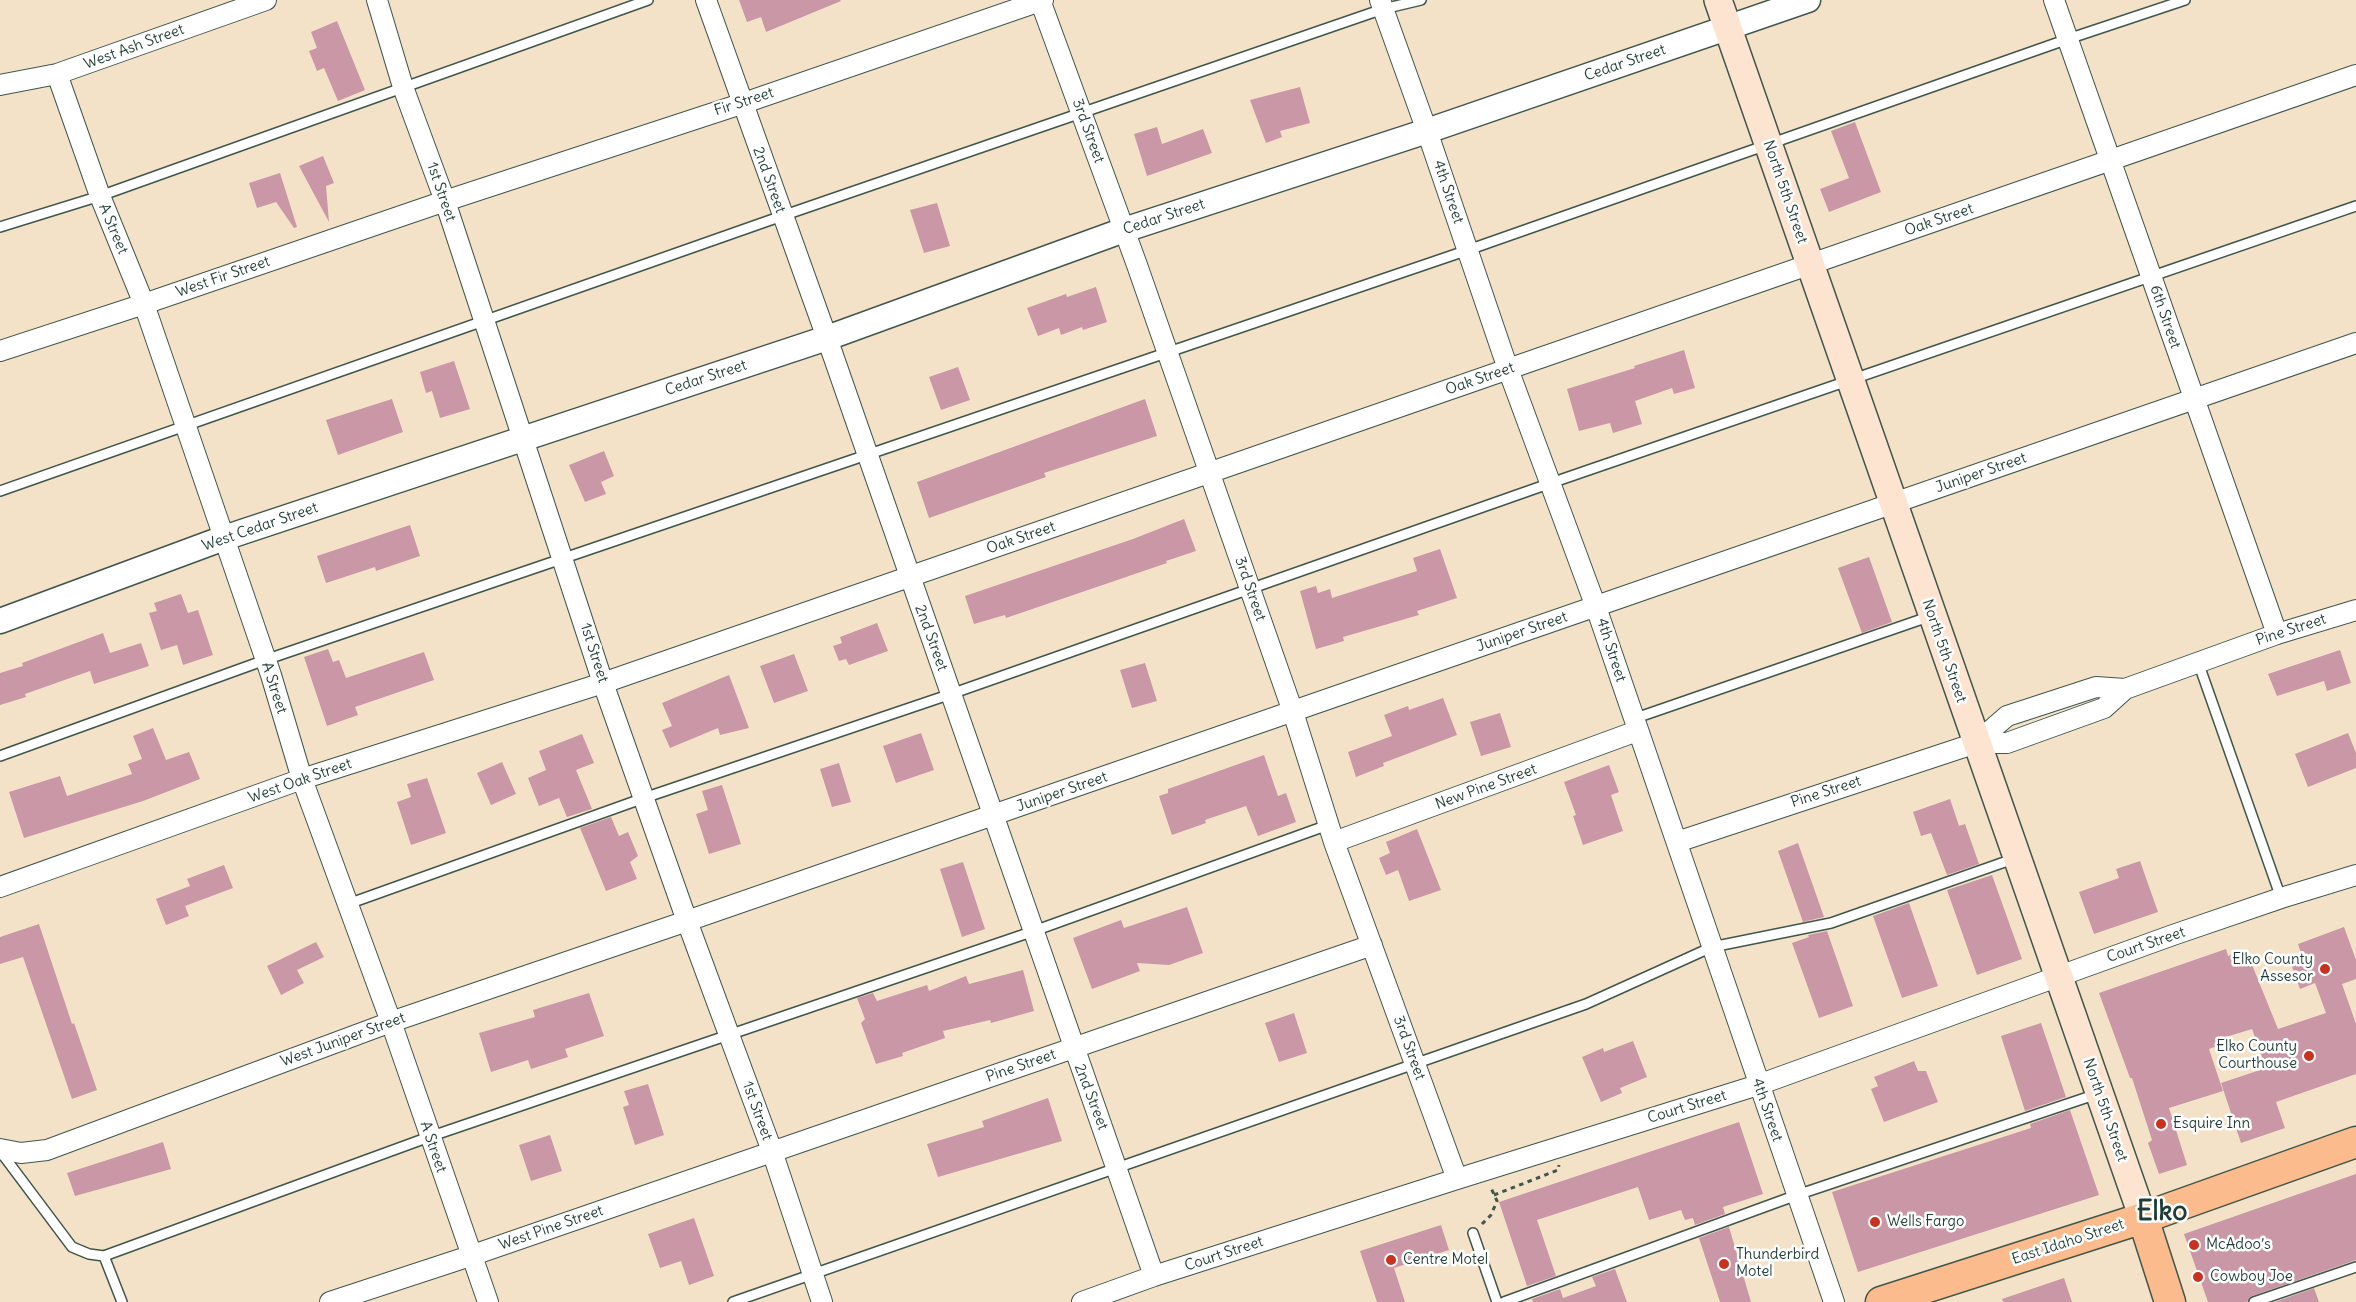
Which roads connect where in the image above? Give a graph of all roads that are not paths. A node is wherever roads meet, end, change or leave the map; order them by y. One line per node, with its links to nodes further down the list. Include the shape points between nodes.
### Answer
1 (264, 0): 14 (street, West Ash Street)
2 (377, 0): 17 (street, 1st Street)
3 (648, 0): 17 (lane)
4 (706, 0): 18 (street, 2nd Street)
5 (1041, 0): 18 (street, Fir Street); 19 (street, 3rd Street)
6 (1421, 0): 11 (lane)
7 (1718, 0): 12 (main road, North 5th Street)
8 (1808, 0): 12 (street, Cedar Street)
9 (2054, 0): 13 (street, 6th Street)
10 (2186, 0): 13 (lane)
11 (1381, 4): 19 (lane); 20 (street, 4th Street)
12 (1728, 28): 20 (street, Cedar Street); 21 (main road, North 5th Street)
13 (2068, 39): 21 (lane); 22 (street, 6th Street)
14 (57, 74): 16 (street, West Ash Street); 23 (street, A Street)
15 (2356, 75): 22 (street, Oak Street)
16 (0, 85)
17 (403, 87): 23 (lane); 24 (street, 1st Street)
18 (741, 104): 24 (street, Fir Street); 26 (street, 2nd Street)
19 (1081, 114): 26 (lane); 28 (street, 3rd Street)
20 (1427, 131): 28 (street, Cedar Street); 29 (street, 4th Street)
21 (1768, 144): 29 (lane); 30 (main road, North 5th Street)
22 (2112, 159): 30 (street, Oak Street); 31 (street, 6th Street)
23 (100, 196): 27 (lane); 32 (street, A Street)
24 (444, 201): 32 (street, West Fir Street); 33 (street, 1st Street)
25 (2356, 206): 31 (lane)
26 (782, 216): 33 (lane); 34 (street, 2nd Street)
27 (0, 227)
28 (1124, 230): 34 (street, Cedar Street); 37 (street, 3rd Street)
29 (1468, 250): 37 (lane); 38 (street, 4th Street)
30 (1809, 265): 38 (street, Oak Street); 39 (main road, North 5th Street)
31 (2151, 276): 39 (lane); 40 (street, 6th Street)
32 (144, 304): 36 (street, West Fir Street); 41 (street, A Street)
33 (485, 322): 41 (lane); 42 (street, 1st Street)
34 (827, 338): 42 (street, Cedar Street); 43 (street, 2nd Street)
35 (2356, 343): 40 (street, Juniper Street)
36 (0, 351)
37 (1167, 352): 43 (lane); 44 (street, 3rd Street)
38 (1508, 369): 44 (street, Oak Street); 45 (street, 4th Street)
39 (1850, 381): 45 (lane); 47 (main road, North 5th Street)
40 (2194, 399): 47 (street, Juniper Street); 56 (street, 6th Street)
41 (185, 426): 46 (lane); 48 (street, A Street)
42 (523, 439): 48 (street, West Cedar Street); 49 (street, 1st Street)
43 (868, 455): 49 (lane); 50 (street, 2nd Street)
44 (1210, 473): 50 (street, Oak Street); 51 (street, 3rd Street)
45 (1551, 483): 51 (lane); 52 (street, 4th Street)
46 (0, 491)
47 (1893, 504): 52 (street, Juniper Street); 54 (main road, North 5th Street)
48 (224, 538): 55 (street, West Cedar Street); 57 (street, A Street)
49 (562, 558): 57 (lane); 59 (street, 1st Street)
50 (910, 577): 59 (street, Oak Street); 60 (street, 2nd Street)
51 (1250, 590): 60 (lane); 61 (street, 3rd Street)
52 (1596, 607): 61 (street, Juniper Street); 62 (street, 4th Street)
53 (2356, 610): 56 (street, Pine Street)
54 (1932, 615): 62 (lane); 63 (main road, North 5th Street)
55 (0, 621)
56 (2277, 634): 58 (street, Pine Street)
57 (265, 660): 64 (lane); 65 (street, A Street)
58 (2198, 661): 63 (street, Pine Street, via 2125,689 2104,708 2007,743); 73 (lane)
59 (603, 683): 65 (street, West Oak Street); 66 (street, 1st Street)
60 (951, 694): 66 (lane); 67 (street, 2nd Street)
61 (1293, 712): 67 (street, Juniper Street); 68 (street, 3rd Street)
62 (1635, 725): 68 (street, New Pine Street); 69 (street, 4th Street)
63 (1976, 743): 69 (street, Pine Street); 70 (main road, North 5th Street)
64 (0, 756)
65 (302, 779): 72 (street, West Oak Street); 74 (street, A Street)
66 (644, 798): 74 (lane); 75 (street, 1st Street)
67 (994, 815): 75 (street, Juniper Street); 76 (street, 2nd Street)
68 (1331, 834): 76 (lane); 77 (street, 3rd Street)
69 (1677, 842): 78 (street, 4th Street)
70 (2016, 858): 78 (lane, via 1831,923); 79 (main road, North 5th Street)
71 (2356, 875): 73 (street, Court Street)
72 (1, 884)
73 (2281, 898): 79 (street, Court Street)
74 (348, 904): 80 (street, A Street)
75 (687, 921): 80 (street, West Juniper Street); 81 (street, 1st Street)
76 (1034, 931): 81 (lane); 82 (street, 2nd Street)
77 (1372, 945): 82 (street, Pine Street); 83 (street, 3rd Street)
78 (1712, 947): 83 (lane, via 1586,1004); 84 (street, 4th Street)
79 (2059, 976): 84 (street, Court Street); 85 (main road, North 5th Street)
80 (391, 1022): 86 (street, A Street); 88 (street, West Juniper Street, via 48,1150)
81 (730, 1036): 86 (lane); 89 (street, 1st Street)
82 (1073, 1048): 89 (street, Pine Street); 90 (street, 2nd Street)
83 (1415, 1064): 90 (lane); 91 (street, 3rd Street)
84 (1758, 1085): 91 (street, Court Street); 92 (street, 4th Street)
85 (2100, 1094): 92 (lane); 93 (main road, North 5th Street)
86 (429, 1137): 95 (street, A Street); 96 (lane)
87 (2356, 1142): 93 (main road, East Idaho Street)
88 (0, 1150): 96 (lane, via 72,1247)
89 (772, 1151): 95 (street, West Pine Street); 98 (street, 1st Street)
90 (1118, 1167): 98 (lane); 99 (street, 2nd Street)
91 (1457, 1179): 99 (street, Court Street)
92 (1797, 1195): 107 (lane); 108 (street, 4th Street)
93 (2143, 1218): 109 (main road, East Idaho Street); 110 (main road, North 5th Street)
94 (1473, 1233): 106 (lane)
95 (473, 1255): 101 (street, West Pine Street); 102 (street, A Street)
96 (104, 1256): 100 (lane)
97 (2356, 1267): 111 (lane)
98 (813, 1275): 103 (lane); 104 (street, 1st Street)
99 (1154, 1276): 105 (street, Court Street)
100 (122, 1302)
101 (330, 1302)
102 (488, 1302)
103 (733, 1302)
104 (822, 1302)
105 (1082, 1302)
106 (1497, 1302)
107 (1504, 1302)
108 (1834, 1302)
109 (1881, 1302)
110 (2170, 1302)
111 (2254, 1302)

